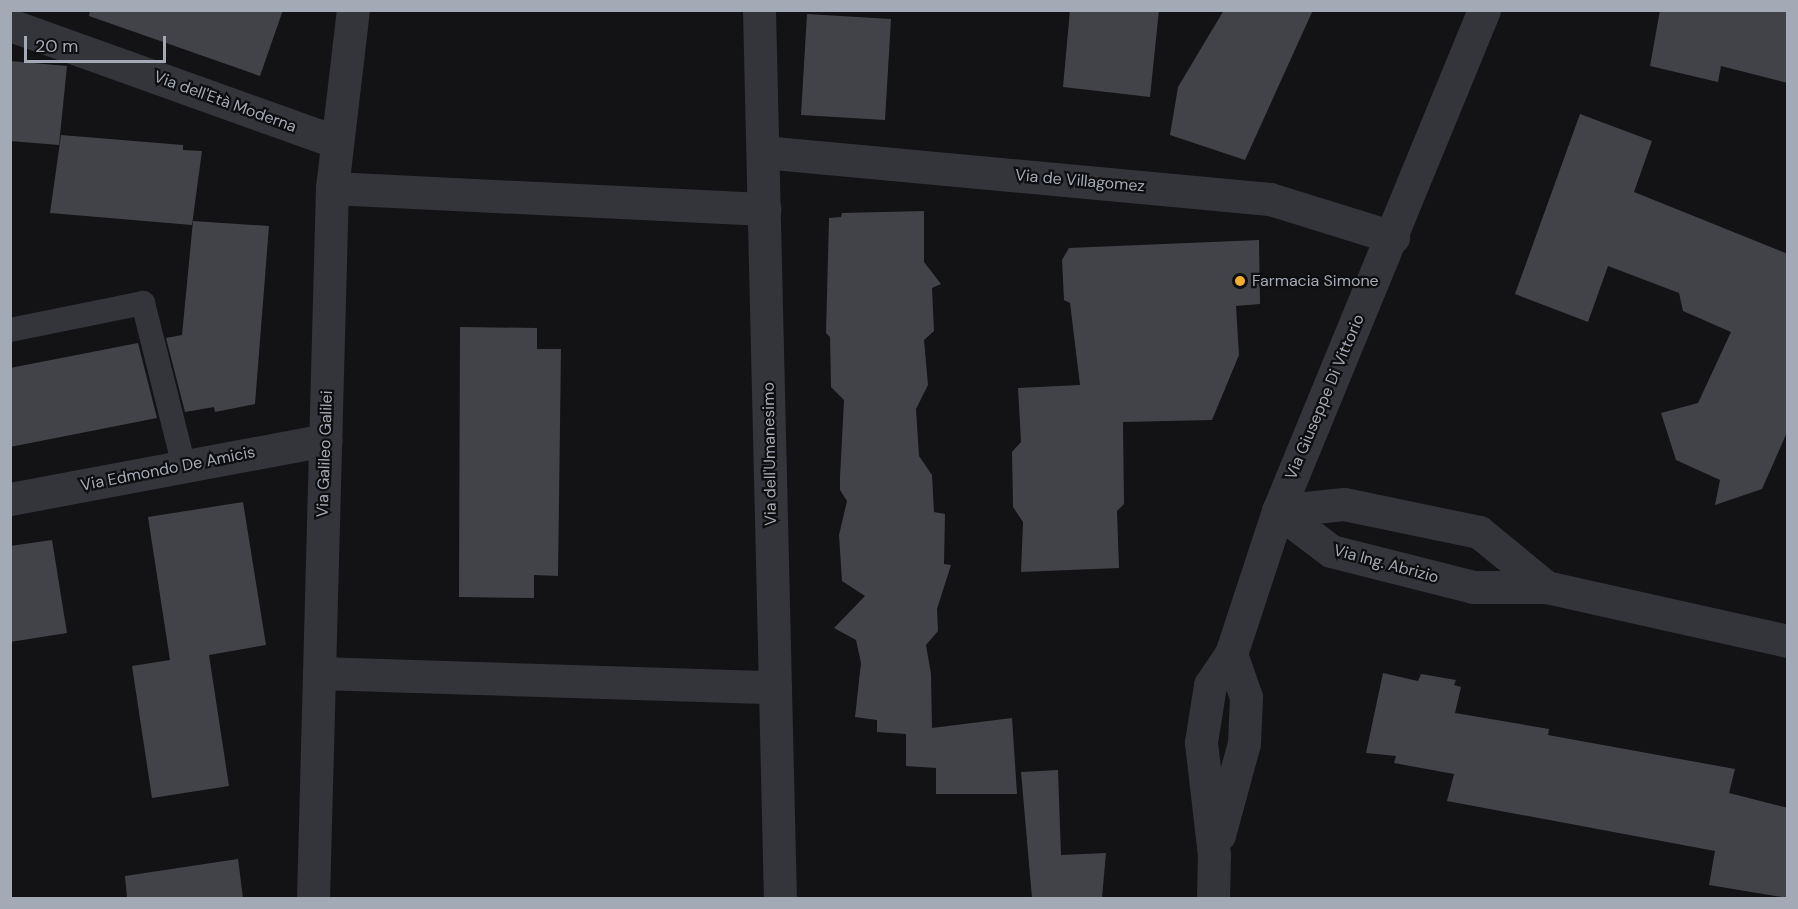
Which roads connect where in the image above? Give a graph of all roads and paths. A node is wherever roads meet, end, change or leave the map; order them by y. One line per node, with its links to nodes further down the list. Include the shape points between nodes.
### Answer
1 (353, 10): 5 (street, Via Galileo Galilei)
2 (759, 10): 6 (street, Via dell'Umanesimo)
3 (1484, 10): 9 (street, Via Giuseppe Di Vittorio)
4 (10, 25): 5 (street, Via dell'Età Moderna)
5 (337, 142): 7 (street, Via Galileo Galilei)
6 (763, 152): 8 (street, Via dell'Umanesimo); 9 (street, Via de Villagomez, via 1270,199)
7 (332, 188): 8 (street); 11 (street, Via Galileo Galilei)
8 (764, 209): 18 (street, Via dell'Umanesimo)
9 (1393, 237): 14 (street, Via Giuseppe Di Vittorio)
10 (10, 330): 12 (lane, via 143,303)
11 (326, 440): 12 (street, Via Edmondo De Amicis); 17 (street, Via Galileo Galilei)
12 (184, 466): 13 (street, Via Edmondo De Amicis)
13 (10, 499)
14 (1278, 511): 15 (street, Via Ing. Abrizio, via 1330,551 1473,587); 15 (street, Via Ing. Abrizio, via 1344,504 1479,532); 21 (street, Via Giuseppe Di Vittorio, via 1231,654 1246,697 1244,743 1214,855)
15 (1546, 587): 16 (street, Via Ing. Abrizio)
16 (1788, 641)
17 (319, 673): 18 (street); 19 (street, Via Galileo Galilei)
18 (775, 687): 20 (street, Via dell'Umanesimo)
19 (313, 898)
20 (780, 898)
21 (1213, 898)

